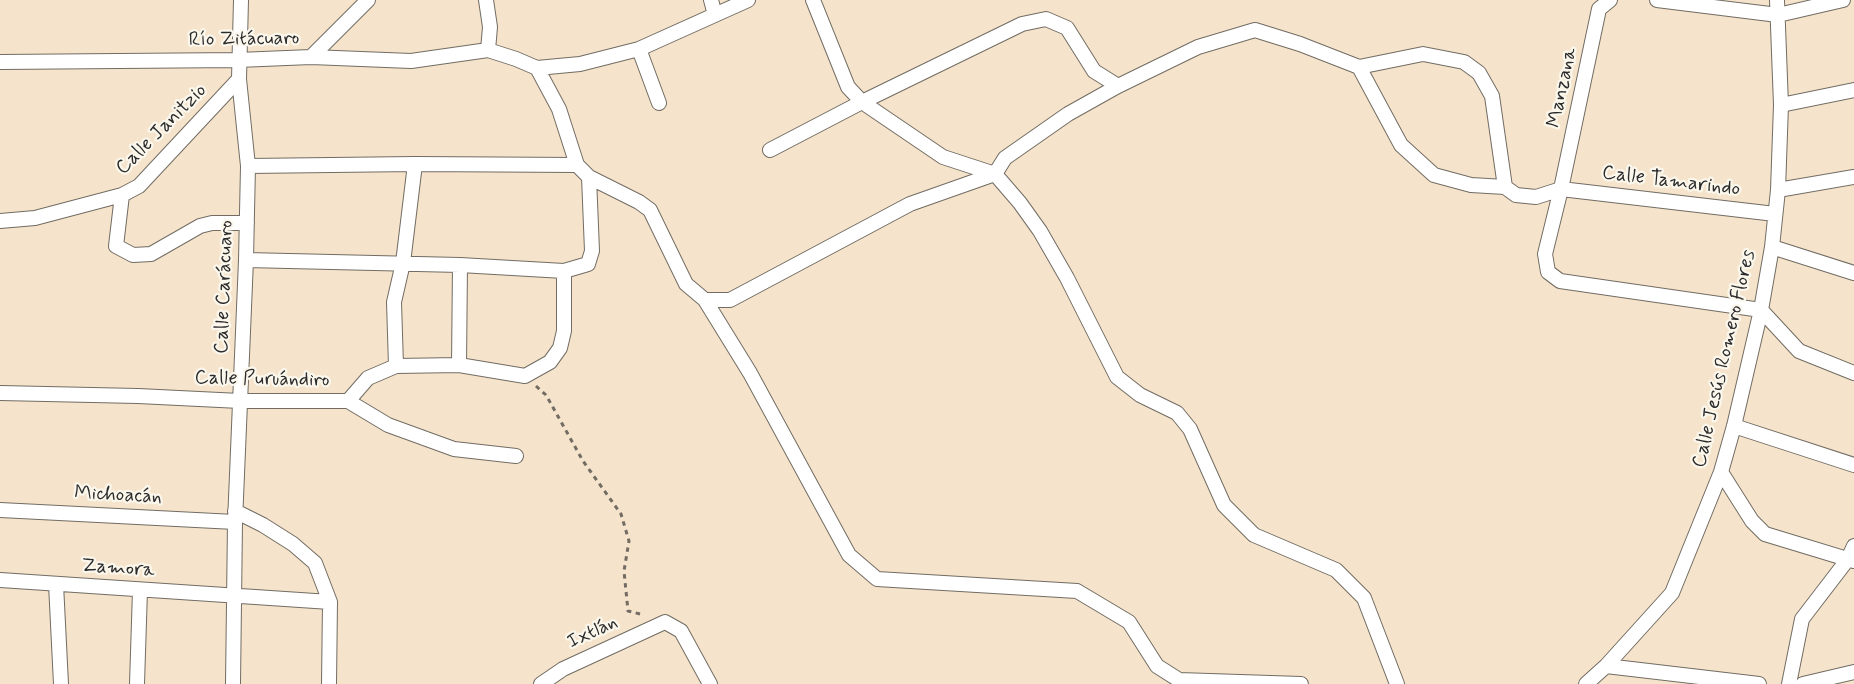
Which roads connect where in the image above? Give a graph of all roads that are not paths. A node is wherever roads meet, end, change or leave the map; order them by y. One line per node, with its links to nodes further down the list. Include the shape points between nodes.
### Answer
1 (240, 0): 16 (street, Calle Carácuaro)
2 (368, 0): 15 (street)
3 (486, 0): 14 (street)
4 (711, 0): 11 (street)
5 (748, 0): 11 (street)
6 (813, 0): 23 (street, via 848,87)
7 (1610, 0): 34 (street, Manzana, via 1599,9)
8 (1657, 0): 12 (street)
9 (1777, 0): 12 (street, Calle Jesús Romero Flores)
10 (1843, 0): 12 (street)
11 (715, 15): 13 (street)
12 (1778, 15): 25 (street, Calle Jesús Romero Flores)
13 (639, 48): 19 (street, via 580,64); 24 (street)
14 (488, 50): 15 (street, Río Zitácuaro, via 411,61); 19 (street)
15 (311, 57): 16 (street, Río Zitácuaro)
16 (238, 60): 17 (street, Río Zitácuaro); 20 (street, Calle Carácuaro)
17 (0, 62)
18 (1359, 67): 21 (street, via 1255,30 1198,47); 33 (street, via 1401,145 1434,175 1471,185); 33 (street, via 1423,54 1464,62 1479,73 1492,96)
19 (537, 68): 28 (street, via 559,109)
20 (239, 79): 29 (street, Calle Carácuaro); 36 (street, Calle Janitzio, via 138,186)
21 (1118, 86): 23 (street, via 1094,70 1067,28 1046,19 1022,24); 30 (street, via 1068,114 1005,158)
22 (1854, 90): 25 (street)
23 (862, 102): 26 (street); 30 (street, via 944,157)
24 (659, 103)
25 (1780, 105): 35 (street, Calle Jesús Romero Flores)
26 (770, 150)
27 (415, 164): 28 (street); 29 (street); 42 (street)
28 (578, 165): 31 (street)
29 (248, 166): 39 (street, Calle Carácuaro)
30 (995, 174): 46 (street, via 910,204 730,300); 75 (street, via 1040,231 1117,376 1140,395 1177,413 1190,429 1224,505 1254,535 1336,570 1364,598)
31 (589, 177): 44 (street, via 592,251 588,264); 46 (street, via 650,210 686,284)
32 (1854, 177): 35 (street)
33 (1505, 187): 34 (street, via 1516,195 1536,197)
34 (1562, 189): 37 (street, Calle Tamarindo); 47 (street, Manzana, via 1545,254 1548,272 1560,281)
35 (1778, 189): 37 (street, Calle Jesús Romero Flores)
36 (122, 195): 38 (street, Calle Janitzio, via 35,218); 39 (street, via 116,246 133,255 151,254 200,226)
37 (1775, 214): 40 (street, Calle Jesús Romero Flores)
38 (0, 221)
39 (247, 223): 41 (street, Calle Carácuaro)
40 (1772, 247): 45 (street); 47 (street, Calle Jesús Romero Flores)
41 (246, 260): 42 (street); 52 (street, Calle Carácuaro)
42 (404, 263): 43 (street); 49 (street, via 393,302)
43 (460, 265): 44 (street); 48 (street)
44 (564, 271): 48 (street, Calle Puruándiro, via 564,331 560,348 550,362 525,376)
45 (1854, 273)
46 (705, 300): 74 (street, via 750,373 849,555 878,579 1077,591 1129,622 1157,666 1179,680)
47 (1761, 310): 50 (street, via 1799,351); 54 (street, Calle Jesús Romero Flores)
48 (459, 364): 49 (street, Calle Puruándiro)
49 (396, 366): 53 (street, Calle Puruándiro, via 368,378)
50 (1854, 373)
51 (0, 393): 52 (street, Calle Puruándiro)
52 (240, 401): 53 (street, Calle Puruándiro); 59 (street, Calle Carácuaro)
53 (348, 401): 55 (street, via 388,424 454,449)
54 (1734, 426): 56 (street); 57 (street, Calle Jesús Romero Flores)
55 (516, 456)
56 (1854, 465)
57 (1721, 472): 60 (street, via 1752,521 1765,534); 66 (street, Calle Jesús Romero Flores, via 1672,593)
58 (0, 510): 59 (street, Michoacán)
59 (235, 517): 64 (street, Calle Carácuaro); 65 (street, via 263,525 315,563)
60 (1852, 555): 78 (street, via 1802,619)
61 (0, 580): 62 (street, Zamora)
62 (56, 584): 63 (street, Zamora); 68 (street)
63 (140, 590): 64 (street, Zamora); 69 (street)
64 (234, 596): 65 (street, Zamora); 70 (street, Calle Carácuaro)
65 (330, 602): 71 (street)
66 (1606, 666): 76 (street, Calle Jesús Romero Flores); 77 (street)
67 (1854, 672): 79 (street)
68 (61, 684)
69 (137, 684)
70 (232, 684)
71 (329, 684)
72 (540, 684): 73 (street, Ixtlán, via 563,669 665,621 681,632)
73 (710, 684)
74 (1301, 684)
75 (1397, 684)
76 (1586, 684)
77 (1759, 684)
78 (1790, 684)
79 (1803, 684)

